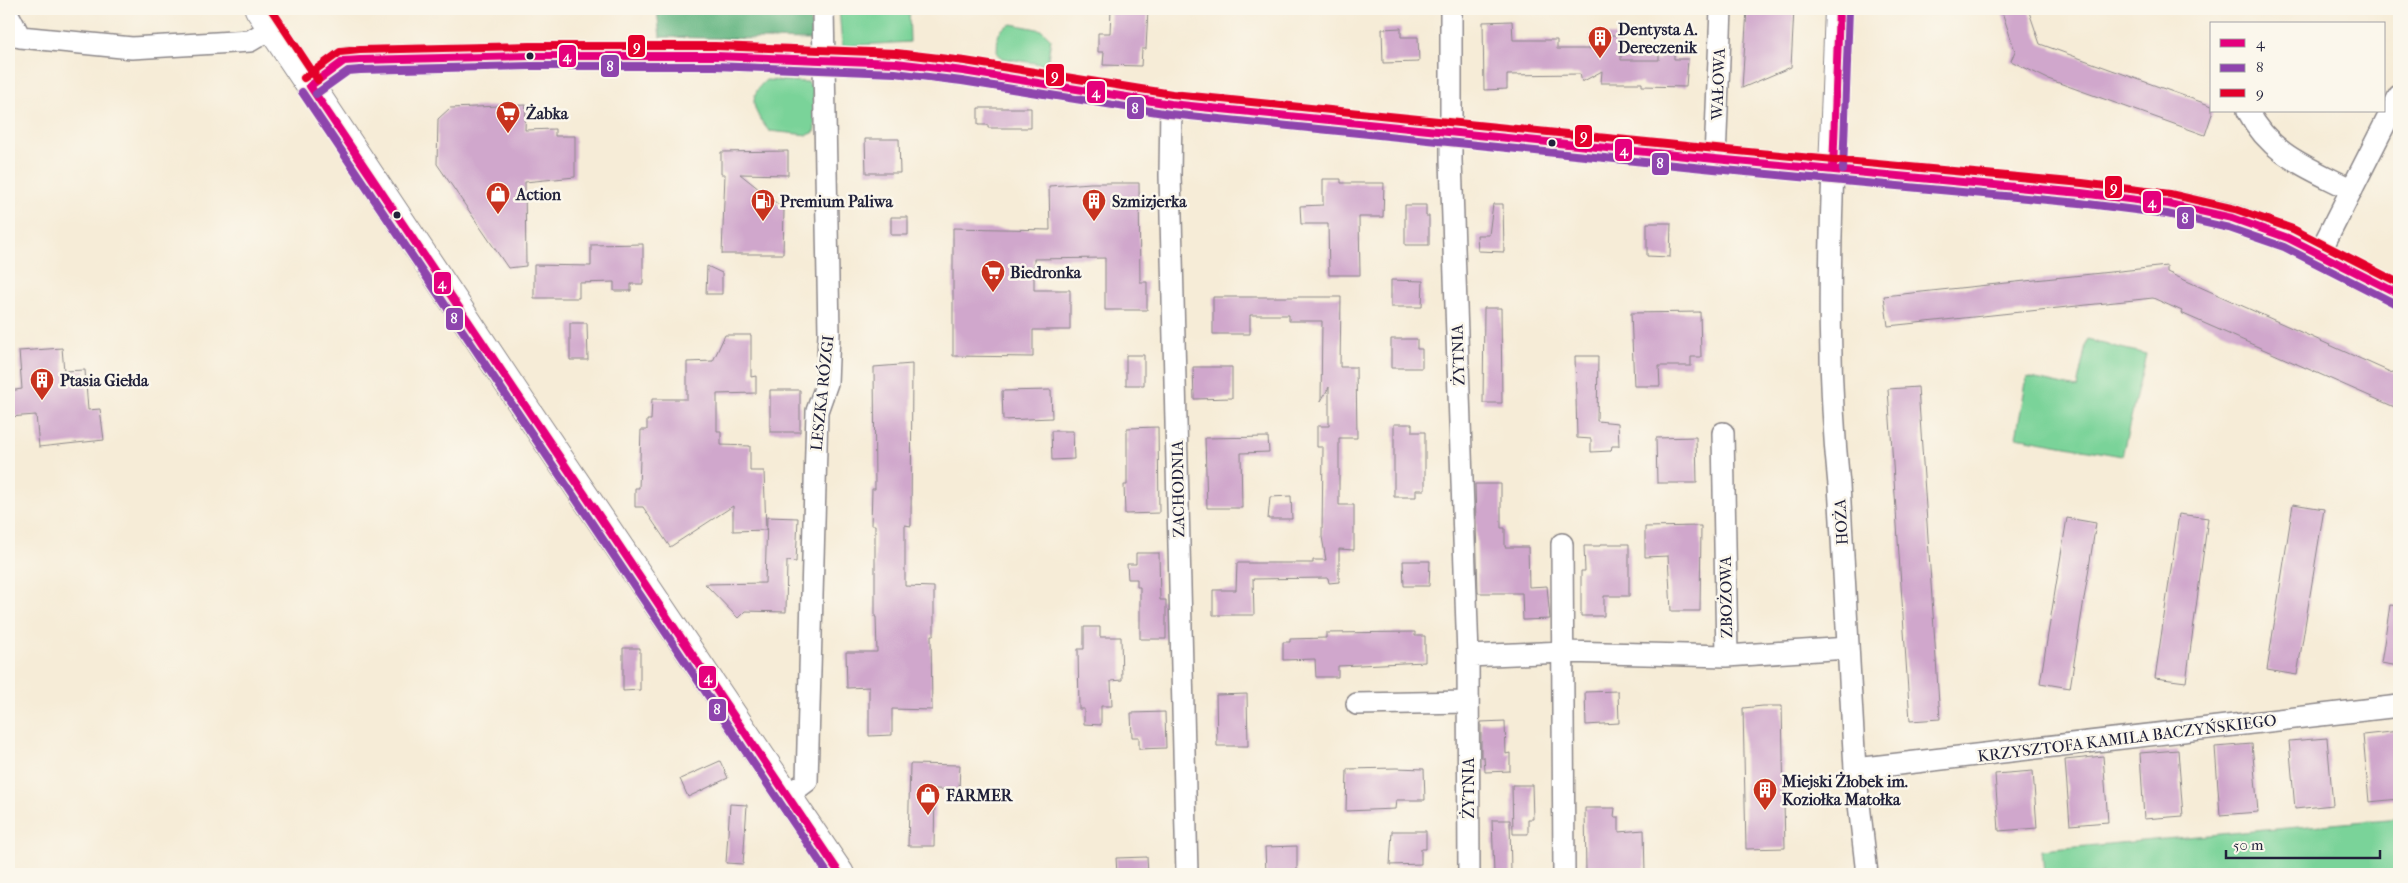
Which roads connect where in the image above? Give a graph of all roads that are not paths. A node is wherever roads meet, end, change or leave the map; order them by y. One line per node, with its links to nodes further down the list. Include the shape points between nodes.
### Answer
1 (823, 9): 7 (street, LESZKA RÓZGI)
2 (1451, 9): 12 (street, ŻYTNIA)
3 (1721, 9): 13 (street, WAŁOWA)
4 (1839, 9): 14 (street)
5 (9, 16): 6 (street, via 20,37 132,48 250,41)
6 (266, 18): 8 (street)
7 (826, 59): 8 (street, via 530,56 360,60 344,61); 10 (street, via 947,69); 28 (street, LESZKA RÓZGI, via 829,333 827,383 817,411 807,780)
8 (310, 86): 28 (street)
9 (2399, 96): 15 (street)
10 (1171, 104): 12 (street); 30 (street, ZACHODNIA, via 1170,189)
11 (2248, 112): 15 (street, via 2255,125 2281,153)
12 (1451, 132): 13 (street); 22 (street, ŻYTNIA)
13 (1715, 159): 14 (street)
14 (1833, 170): 16 (street, via 2169,204 2232,218); 20 (street, HOŻA, via 1830,329)
15 (2352, 190): 16 (street)
16 (2320, 252): 17 (street)
17 (2399, 294)
18 (1723, 433): 23 (street, ZBOŻOWA)
19 (1562, 544): 21 (street)
20 (1848, 648): 23 (street); 27 (street, HOŻA)
21 (1562, 652): 22 (street, ZBOŻOWA); 23 (street, ZBOŻOWA); 32 (street)
22 (1468, 656): 24 (street, ŻYTNIA)
23 (1727, 656)
24 (1468, 702): 25 (street); 31 (street, ŻYTNIA)
25 (1357, 704)
26 (2399, 706): 27 (street, KRZYSZTOFA KAMILA BACZYŃSKIEGO)
27 (1855, 769): 33 (street, HOŻA)
28 (786, 797): 29 (street)
29 (840, 874)
30 (1187, 874)
31 (1469, 874)
32 (1564, 874)
33 (1867, 874)

